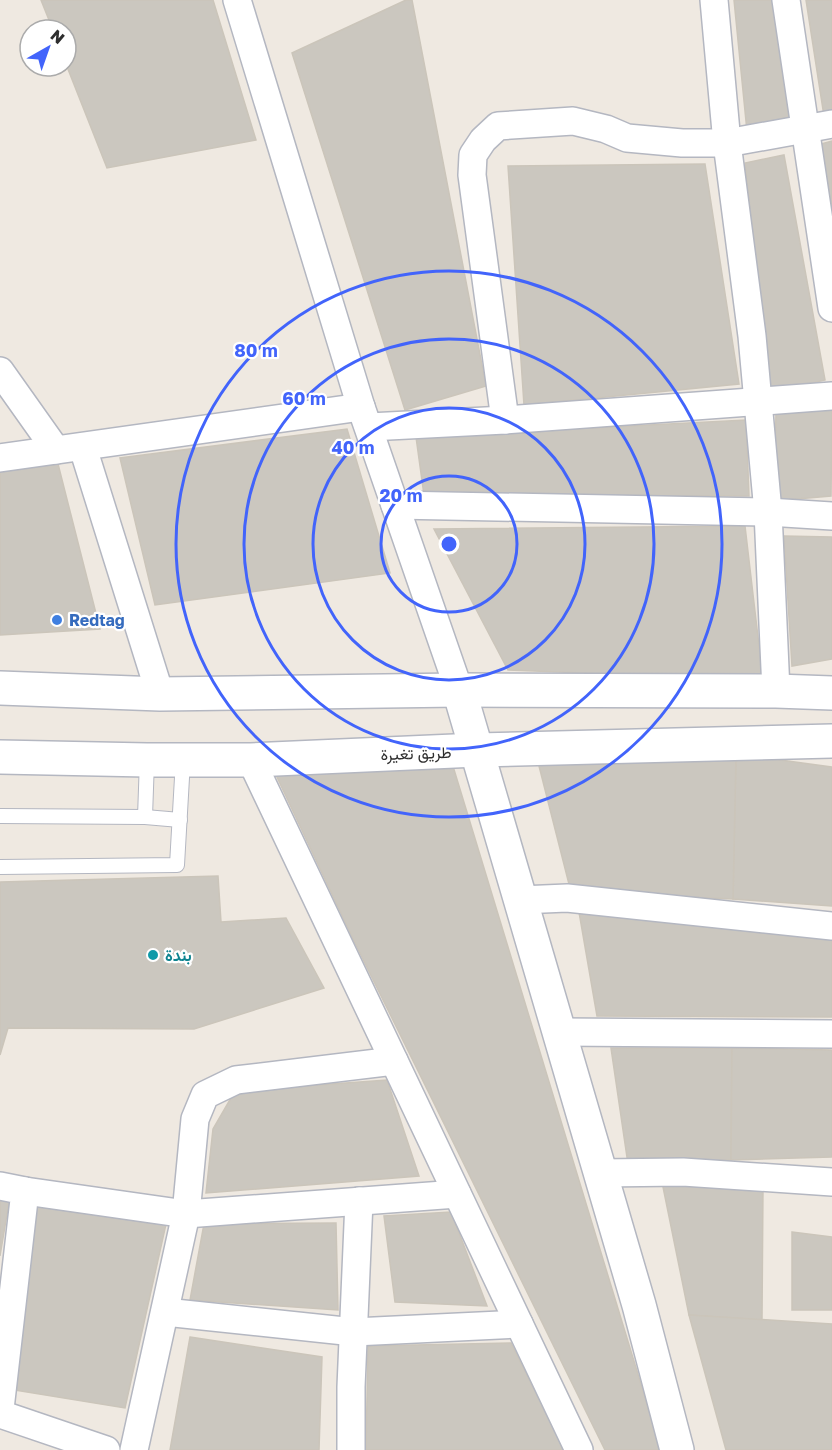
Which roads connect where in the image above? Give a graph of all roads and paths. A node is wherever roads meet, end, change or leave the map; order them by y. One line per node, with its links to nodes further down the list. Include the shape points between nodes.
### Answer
1 (237, 0): 11 (street)
2 (714, 0): 6 (street)
3 (786, 0): 5 (street)
4 (832, 124): 5 (street)
5 (805, 129): 6 (street); 7 (street)
6 (727, 143): 10 (street); 12 (street, via 627,138 573,121 498,126 483,140 473,155 472,175)
7 (832, 308)
8 (0, 371): 14 (street)
9 (832, 396): 10 (street)
10 (757, 403): 12 (street); 17 (street)
11 (365, 417): 12 (street); 13 (street); 16 (street)
12 (505, 420)
13 (83, 448): 14 (street); 23 (street)
14 (56, 450): 15 (street)
15 (0, 458)
16 (395, 505): 17 (street); 20 (street)
17 (768, 512): 18 (street); 21 (street)
18 (832, 516)
19 (0, 688): 23 (main road)
20 (459, 690): 21 (main road); 23 (main road); 25 (main road)
21 (776, 691): 22 (main road)
22 (832, 693)
23 (160, 694)
24 (832, 741): 25 (main road, طريق تغيرة)
25 (477, 750): 29 (main road, طريق تغيرة); 34 (main road)
26 (0, 758): 27 (main road, طريق تغيرة)
27 (147, 760): 28 (main road, طريق تغيرة); 31 (lane)
28 (183, 760): 29 (main road, طريق تغيرة); 32 (lane)
29 (251, 760): 38 (street)
30 (0, 816): 31 (lane)
31 (145, 817): 32 (lane)
32 (180, 820): 33 (lane, via 177,865)
33 (0, 867)
34 (520, 900): 35 (street, via 567,898); 36 (main road)
35 (832, 926)
36 (559, 1032): 37 (street); 39 (main road)
37 (832, 1034)
38 (394, 1061): 42 (street); 44 (street, via 236,1080 205,1095 195,1119)
39 (600, 1173): 40 (street, via 684,1172); 54 (main road)
40 (832, 1182)
41 (12, 1189): 44 (street); 45 (street)
42 (457, 1194): 43 (street); 47 (street)
43 (359, 1201): 44 (street); 48 (street)
44 (186, 1214): 46 (street)
45 (6, 1308): 49 (street)
46 (165, 1312): 48 (street); 51 (street)
47 (519, 1324): 48 (street); 53 (street)
48 (354, 1332): 52 (street)
49 (0, 1411): 50 (street)
50 (106, 1450)
51 (134, 1450)
52 (351, 1450)
53 (579, 1450)
54 (678, 1450)

